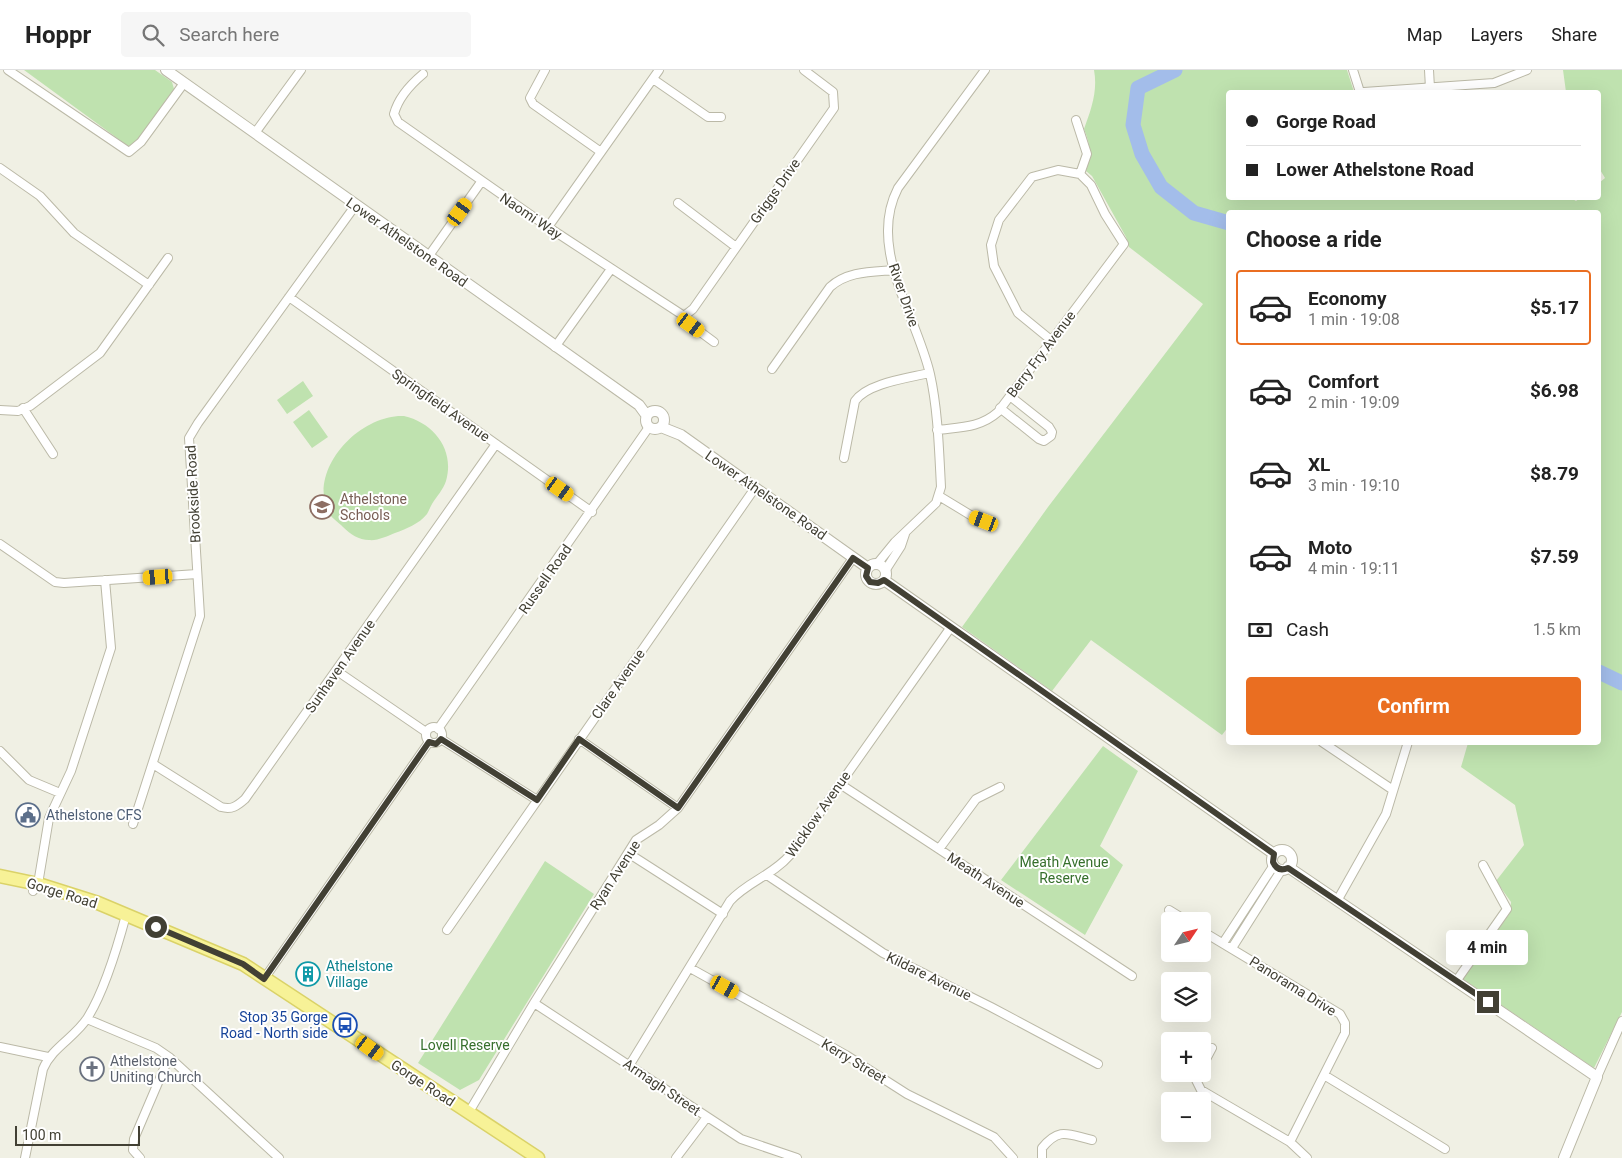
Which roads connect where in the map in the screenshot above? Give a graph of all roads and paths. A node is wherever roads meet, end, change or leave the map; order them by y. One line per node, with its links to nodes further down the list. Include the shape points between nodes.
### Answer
1 (8, 70): 13 (street, via 129,152 141,142)
2 (166, 70): 13 (street, Lower Athelstone Road)
3 (301, 70): 19 (street)
4 (545, 70): 20 (street, via 532,90 530,98 533,104)
5 (660, 70): 12 (street)
6 (804, 70): 27 (street, Griggs Drive, via 834,92 834,108)
7 (985, 70): 31 (street, River Drive, via 921,155 892,201 888,234)
8 (1353, 70): 15 (street)
9 (1429, 70): 14 (street)
10 (1527, 70): 14 (street, via 1494,83)
11 (423, 74): 23 (street, Naomi Way, via 396,105 394,114 398,122)
12 (653, 79): 17 (street, via 708,117); 20 (street)
13 (184, 83): 19 (street, Lower Athelstone Road)
14 (1430, 88): 16 (street)
15 (1361, 90)
16 (1396, 90)
17 (721, 117)
18 (1076, 120): 22 (street, via 1087,154)
19 (255, 133): 25 (street, Lower Athelstone Road)
20 (601, 152): 26 (street)
21 (0, 168): 32 (street, via 40,196 74,233)
22 (1080, 174): 35 (street, Berry Fry Avenue, via 1091,185 1124,244); 35 (street, via 1058,170 1032,177 999,220 991,245 994,266 1018,313)
23 (481, 182): 26 (street, Naomi Way); 28 (street)
24 (678, 203): 27 (street)
25 (355, 206): 28 (street, Lower Athelstone Road); 33 (street, Brookside Road)
26 (548, 227): 30 (street, Naomi Way)
27 (736, 247): 34 (street, Griggs Drive)
28 (428, 257): 37 (street, Lower Athelstone Road)
29 (168, 258): 32 (street)
30 (611, 269): 34 (street, Naomi Way); 37 (street)
31 (895, 270): 38 (street, via 854,274 838,280); 39 (street, River Drive)
32 (149, 285): 41 (street, via 100,353)
33 (289, 297): 48 (street, Springfield Avenue); 58 (street, Brookside Road, via 189,438)
34 (684, 316): 36 (street, Naomi Way)
35 (1051, 340): 40 (street, Berry Fry Avenue)
36 (714, 342)
37 (555, 346): 44 (street, Lower Athelstone Road, via 639,405)
38 (772, 369)
39 (929, 373): 47 (street, River Drive); 50 (street, via 875,387 858,396)
40 (1010, 396): 42 (street, Berry Fry Avenue); 42 (street, via 1049,427 1050,436 1044,441 1040,439)
41 (23, 408): 43 (street, via 8,412); 49 (street)
42 (1000, 408): 47 (street, Berry Fry Avenue, via 977,426)
43 (0, 410)
44 (647, 416): 45 (street, via 659,413 663,418); 46 (street)
45 (661, 427): 46 (street); 51 (street, Lower Athelstone Road, via 681,435)
46 (649, 428): 53 (street, Russell Road)
47 (937, 430): 52 (street, River Drive, via 942,487)
48 (496, 444): 53 (street, Springfield Avenue); 61 (street, Sunhaven Avenue)
49 (53, 454)
50 (844, 458)
51 (755, 488): 56 (street, Lower Athelstone Road); 65 (street, Clare Avenue)
52 (939, 496): 54 (street); 57 (street, via 895,542)
53 (592, 512): 62 (street, Russell Road)
54 (984, 521)
55 (0, 544): 59 (street, via 55,582)
56 (853, 558): 57 (street, Lower Athelstone Road); 76 (street, Ryan Avenue)
57 (879, 571): 60 (street, Lower Athelstone Road)
58 (197, 574): 59 (street); 70 (street, Brookside Road, via 200,616)
59 (105, 580): 74 (street, via 111,648 71,771)
60 (951, 627): 71 (street, Wicklow Avenue); 80 (street, Lower Athelstone Road)
61 (337, 670): 63 (street); 70 (street, Sunhaven Avenue, via 238,806 221,807)
62 (438, 729): 63 (street, via 430,728); 64 (street, via 442,733)
63 (426, 732): 66 (street)
64 (441, 739): 66 (street, via 436,744); 75 (street)
65 (579, 739): 75 (street, Clare Avenue); 76 (street)
66 (429, 742): 97 (street)
67 (1326, 745): 73 (street)
68 (1407, 745): 73 (street)
69 (0, 751): 74 (street, via 30,780)
70 (153, 764): 77 (street, Brookside Road)
71 (840, 784): 78 (street, Meath Avenue); 82 (street, Wicklow Avenue, via 790,855 779,868)
72 (1000, 787): 78 (street, via 976,799)
73 (1393, 790): 86 (street, via 1386,814)
74 (60, 793): 85 (street, via 50,818)
75 (537, 800): 91 (street, Clare Avenue)
76 (678, 808): 79 (street, Ryan Avenue, via 659,826 636,840)
77 (133, 824)
78 (939, 849): 96 (street, Meath Avenue)
79 (628, 852): 89 (street); 99 (street, Ryan Avenue)
80 (1279, 864): 86 (street, Lower Athelstone Road); 93 (street); 94 (street)
81 (1483, 865): 98 (street, via 1507,909)
82 (767, 875): 89 (street, Wicklow Avenue, via 741,890); 105 (street, Kildare Avenue, via 883,953)
83 (0, 876): 85 (main road, Gorge Road)
84 (0, 884): 85 (main road, Gorge Road)
85 (36, 887): 90 (main road, Gorge Road)
86 (1337, 901): 98 (street, Lower Athelstone Road)
87 (1169, 910): 88 (street)
88 (1172, 912)
89 (723, 914): 95 (street, Wicklow Avenue)
90 (125, 918): 97 (main road, Gorge Road); 100 (street)
91 (447, 930)
92 (1211, 936): 93 (street, Panorama Drive)
93 (1222, 943): 94 (street, Panorama Drive)
94 (1232, 948): 107 (street, Panorama Drive, via 1340,1014 1345,1023 1345,1033)
95 (690, 968): 106 (street, Wicklow Avenue); 121 (street, Kerry Street, via 846,1055 908,1094 994,1137)
96 (1132, 976)
97 (261, 977): 110 (main road, Gorge Road)
98 (1457, 980): 108 (street, Lower Athelstone Road)
99 (534, 1003): 106 (street, Armagh Street); 110 (street, Ryan Avenue)
100 (87, 1019): 103 (street, via 156,1048); 104 (street)
101 (1622, 1021): 108 (street)
102 (0, 1047): 104 (street)
103 (169, 1057): 116 (street, via 134,1139 133,1150); 117 (street)
104 (48, 1058): 115 (street, via 42,1069)
105 (1098, 1064)
106 (629, 1066): 111 (street, Armagh Street)
107 (1324, 1075): 113 (street, Panorama Drive); 114 (street)
108 (1598, 1077): 124 (street)
109 (1197, 1082): 113 (street, via 1201,1090)
110 (469, 1112): 118 (main road, Gorge Road)
111 (707, 1117): 119 (street); 120 (street, Armagh Street, via 740,1139)
112 (1092, 1140): 122 (street, via 1073,1133 1054,1136 1042,1148)
113 (1290, 1142): 123 (street)
114 (1445, 1149)
115 (25, 1158)
116 (140, 1158)
117 (279, 1158)
118 (538, 1158)
119 (676, 1158)
120 (797, 1158)
121 (1013, 1158)
122 (1042, 1158)
123 (1307, 1158)
124 (1564, 1158)

